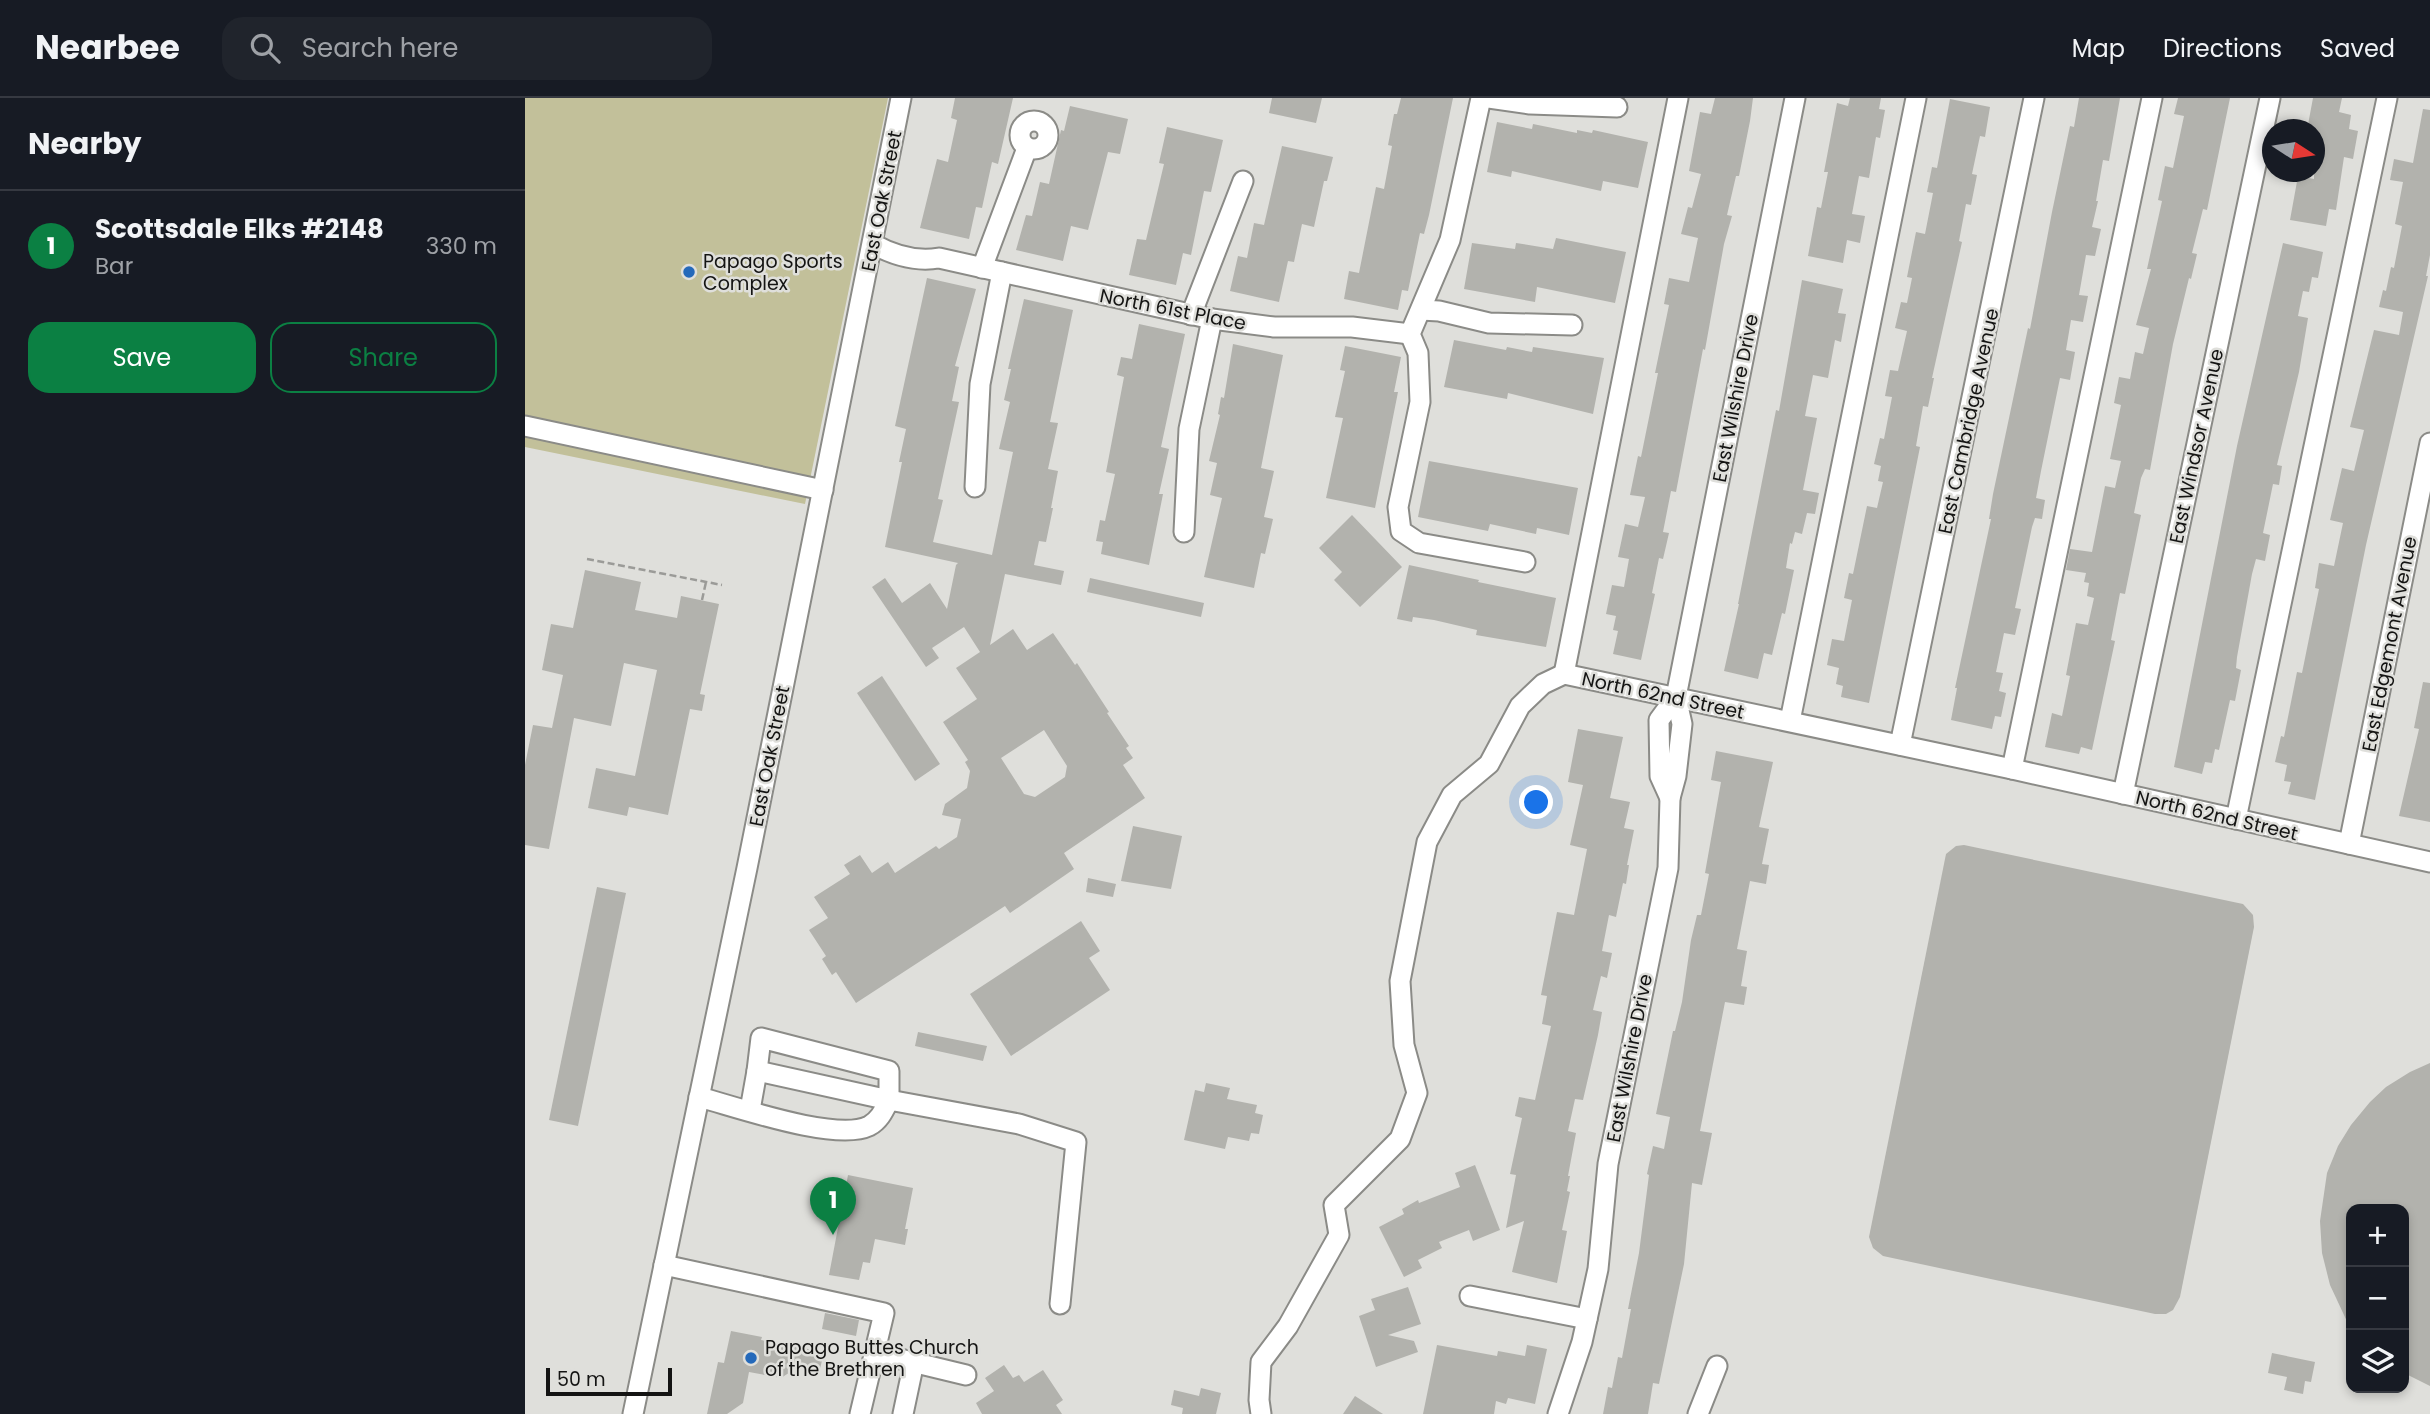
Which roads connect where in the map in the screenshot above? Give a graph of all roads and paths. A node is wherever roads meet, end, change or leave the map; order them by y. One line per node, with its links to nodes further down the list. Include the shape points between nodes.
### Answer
1 (901, 98): 14 (street, East Oak Street)
2 (1481, 98): 17 (street, via 1450,240)
3 (1489, 98): 11 (street)
4 (1678, 98): 32 (street)
5 (1795, 98): 33 (street, East Wilshire Drive)
6 (1916, 98): 34 (street)
7 (2033, 98): 35 (street, East Cambridge Avenue)
8 (2152, 98): 36 (street)
9 (2270, 98): 37 (street, East Windsor Avenue)
10 (2387, 98): 38 (street)
11 (1617, 107)
12 (1027, 148): 15 (street)
13 (1243, 181): 18 (street)
14 (873, 244): 15 (street, North 61st Place, via 889,253 925,261 939,258); 25 (street, East Oak Street)
15 (982, 268): 16 (street, North 61st Place)
16 (1002, 272): 18 (street, North 61st Place); 24 (street, via 980,384)
17 (1421, 310): 20 (street, via 1489,323); 21 (street)
18 (1191, 315): 19 (street, North 61st Place)
19 (1212, 319): 21 (street, North 61st Place); 26 (street, via 1189,429)
20 (1572, 325)
21 (1410, 334): 28 (street, via 1417,353 1420,402 1398,507 1401,531 1419,543)
22 (525, 426): 25 (street)
23 (2430, 443): 39 (street, East Edgemont Avenue)
24 (975, 488)
25 (823, 490): 42 (street, East Oak Street)
26 (1184, 532)
27 (587, 559): 29 (path)
28 (1525, 562)
29 (706, 582): 30 (path); 31 (path)
30 (722, 585)
31 (702, 600)
32 (1564, 674): 33 (street, North 62nd Street); 56 (street, North 62nd Street, via 1543,684 1520,706 1489,764 1451,794 1427,842 1400,981 1404,1045 1417,1093 1400,1139 1334,1205 1339,1235 1288,1326 1261,1362)
33 (1676, 697): 34 (street, North 62nd Street); 48 (street, East Wilshire Drive, via 1659,720 1660,776 1670,798 1668,868 1608,1164 1602,1246)
34 (1790, 721): 35 (street, North 62nd Street)
35 (1901, 745): 36 (street, North 62nd Street)
36 (2012, 769): 37 (street, North 62nd Street)
37 (2123, 794): 38 (street, North 62nd Street)
38 (2236, 819): 39 (street, North 62nd Street)
39 (2349, 844): 40 (street, North 62nd Street)
40 (2430, 862)
41 (757, 1071): 43 (street); 43 (street, via 761,1038 889,1071); 44 (street)
42 (699, 1097): 44 (street); 45 (street, East Oak Street)
43 (889, 1100): 44 (street, via 871,1125 842,1131); 47 (street, via 1020,1124 1076,1142)
44 (750, 1110)
45 (664, 1265): 49 (street, via 884,1312); 53 (street, East Oak Street)
46 (1470, 1296): 48 (street)
47 (1060, 1304)
48 (1587, 1318): 57 (street, East Wilshire Drive)
49 (875, 1353): 50 (street); 54 (street)
50 (914, 1363): 52 (street); 55 (street)
51 (1717, 1366): 58 (street)
52 (966, 1374)
53 (633, 1414)
54 (860, 1414)
55 (903, 1414)
56 (1261, 1414)
57 (1559, 1414)
58 (1698, 1414)

